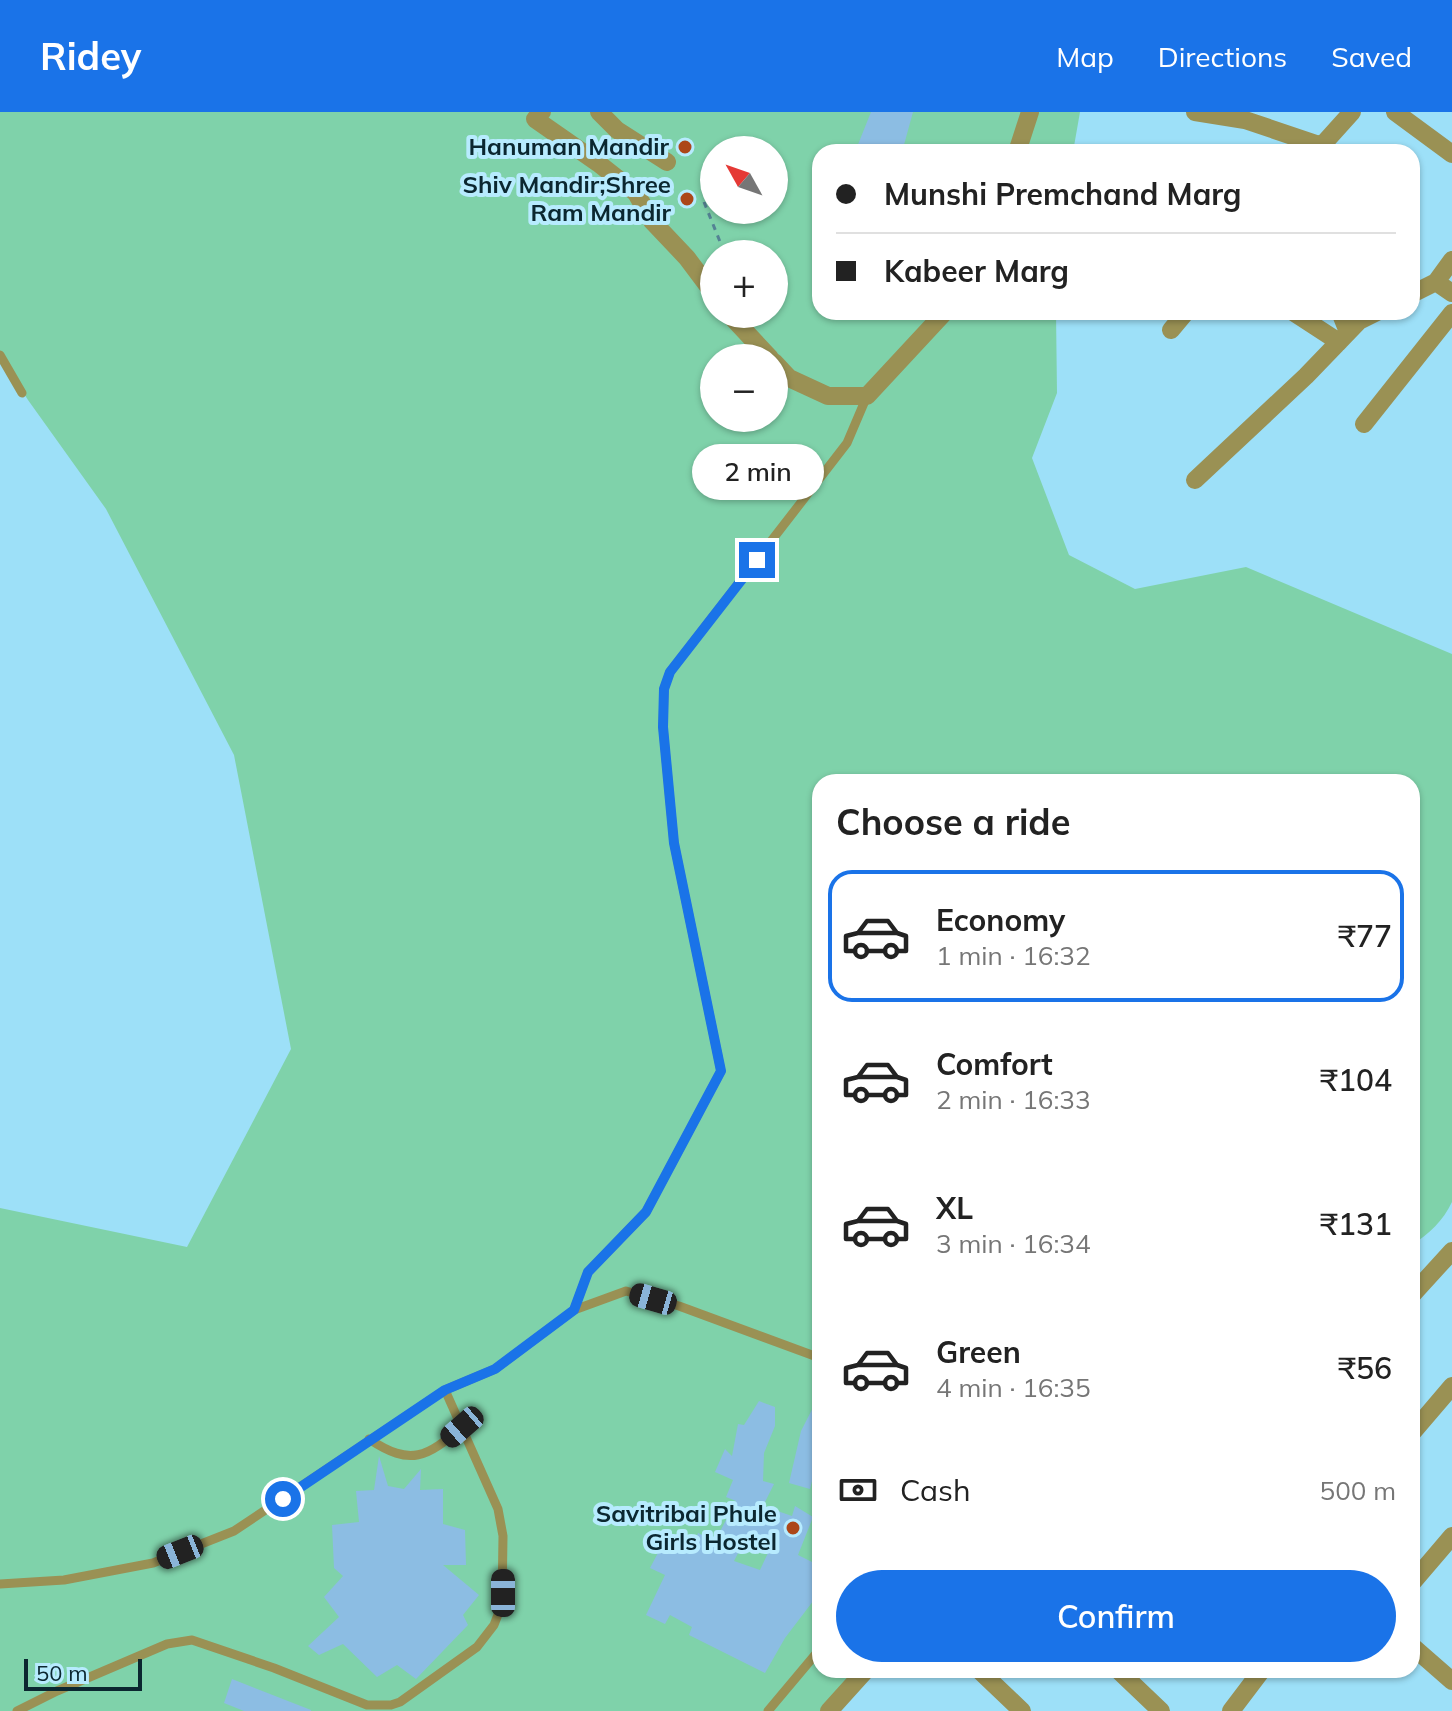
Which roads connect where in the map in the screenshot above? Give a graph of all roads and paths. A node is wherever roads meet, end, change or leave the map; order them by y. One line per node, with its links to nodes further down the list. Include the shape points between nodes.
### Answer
1 (542, 112): 13 (street, via 535,119 636,193 652,221)
2 (599, 112): 11 (street)
3 (1030, 112): 7 (street)
4 (1195, 112): 8 (street, via 1245,120)
5 (1352, 112): 9 (street)
6 (1395, 112): 10 (street)
7 (1020, 144)
8 (1306, 144)
9 (1323, 144)
10 (1452, 154)
11 (667, 162)
12 (1452, 260): 14 (street)
13 (700, 275)
14 (1444, 287): 15 (street)
15 (1420, 292)
16 (1452, 313): 30 (street)
17 (938, 320): 29 (street)
18 (1179, 320): 23 (street)
19 (1309, 320): 24 (street)
20 (1341, 320): 24 (street)
21 (1361, 320): 24 (street)
22 (742, 328): 25 (street)
23 (1171, 330)
24 (1344, 337): 31 (street)
25 (757, 344)
26 (0, 355): 28 (lane)
27 (788, 377): 29 (street, via 828,396)
28 (22, 393)
29 (867, 396): 34 (lane, via 847,443 670,672 664,689 674,843 721,1071 646,1212 588,1272)
30 (1364, 424)
31 (1195, 480)
32 (1452, 1251): 33 (street)
33 (1420, 1286)
34 (574, 1310): 35 (lane, via 626,1291); 36 (lane, via 495,1369)
35 (812, 1355)
36 (445, 1390): 39 (lane); 40 (lane)
37 (1448, 1399): 38 (street)
38 (1420, 1425)
39 (462, 1427): 40 (lane, via 434,1451 417,1456 393,1453); 52 (lane, via 501,1522 502,1604 477,1647 410,1696 391,1705 367,1705 192,1640 167,1644)
40 (369, 1439): 43 (lane, via 234,1531 153,1563 64,1580)
41 (1452, 1536): 42 (street)
42 (1420, 1574)
43 (0, 1584)
44 (1420, 1652): 46 (street)
45 (812, 1659): 53 (lane)
46 (1449, 1673)
47 (859, 1678): 51 (street)
48 (987, 1678): 54 (street)
49 (1126, 1678): 55 (street)
50 (1256, 1678): 56 (street)
51 (834, 1709)
52 (17, 1711)
53 (768, 1711)
54 (1022, 1711)
55 (1161, 1711)
56 (1231, 1711)

